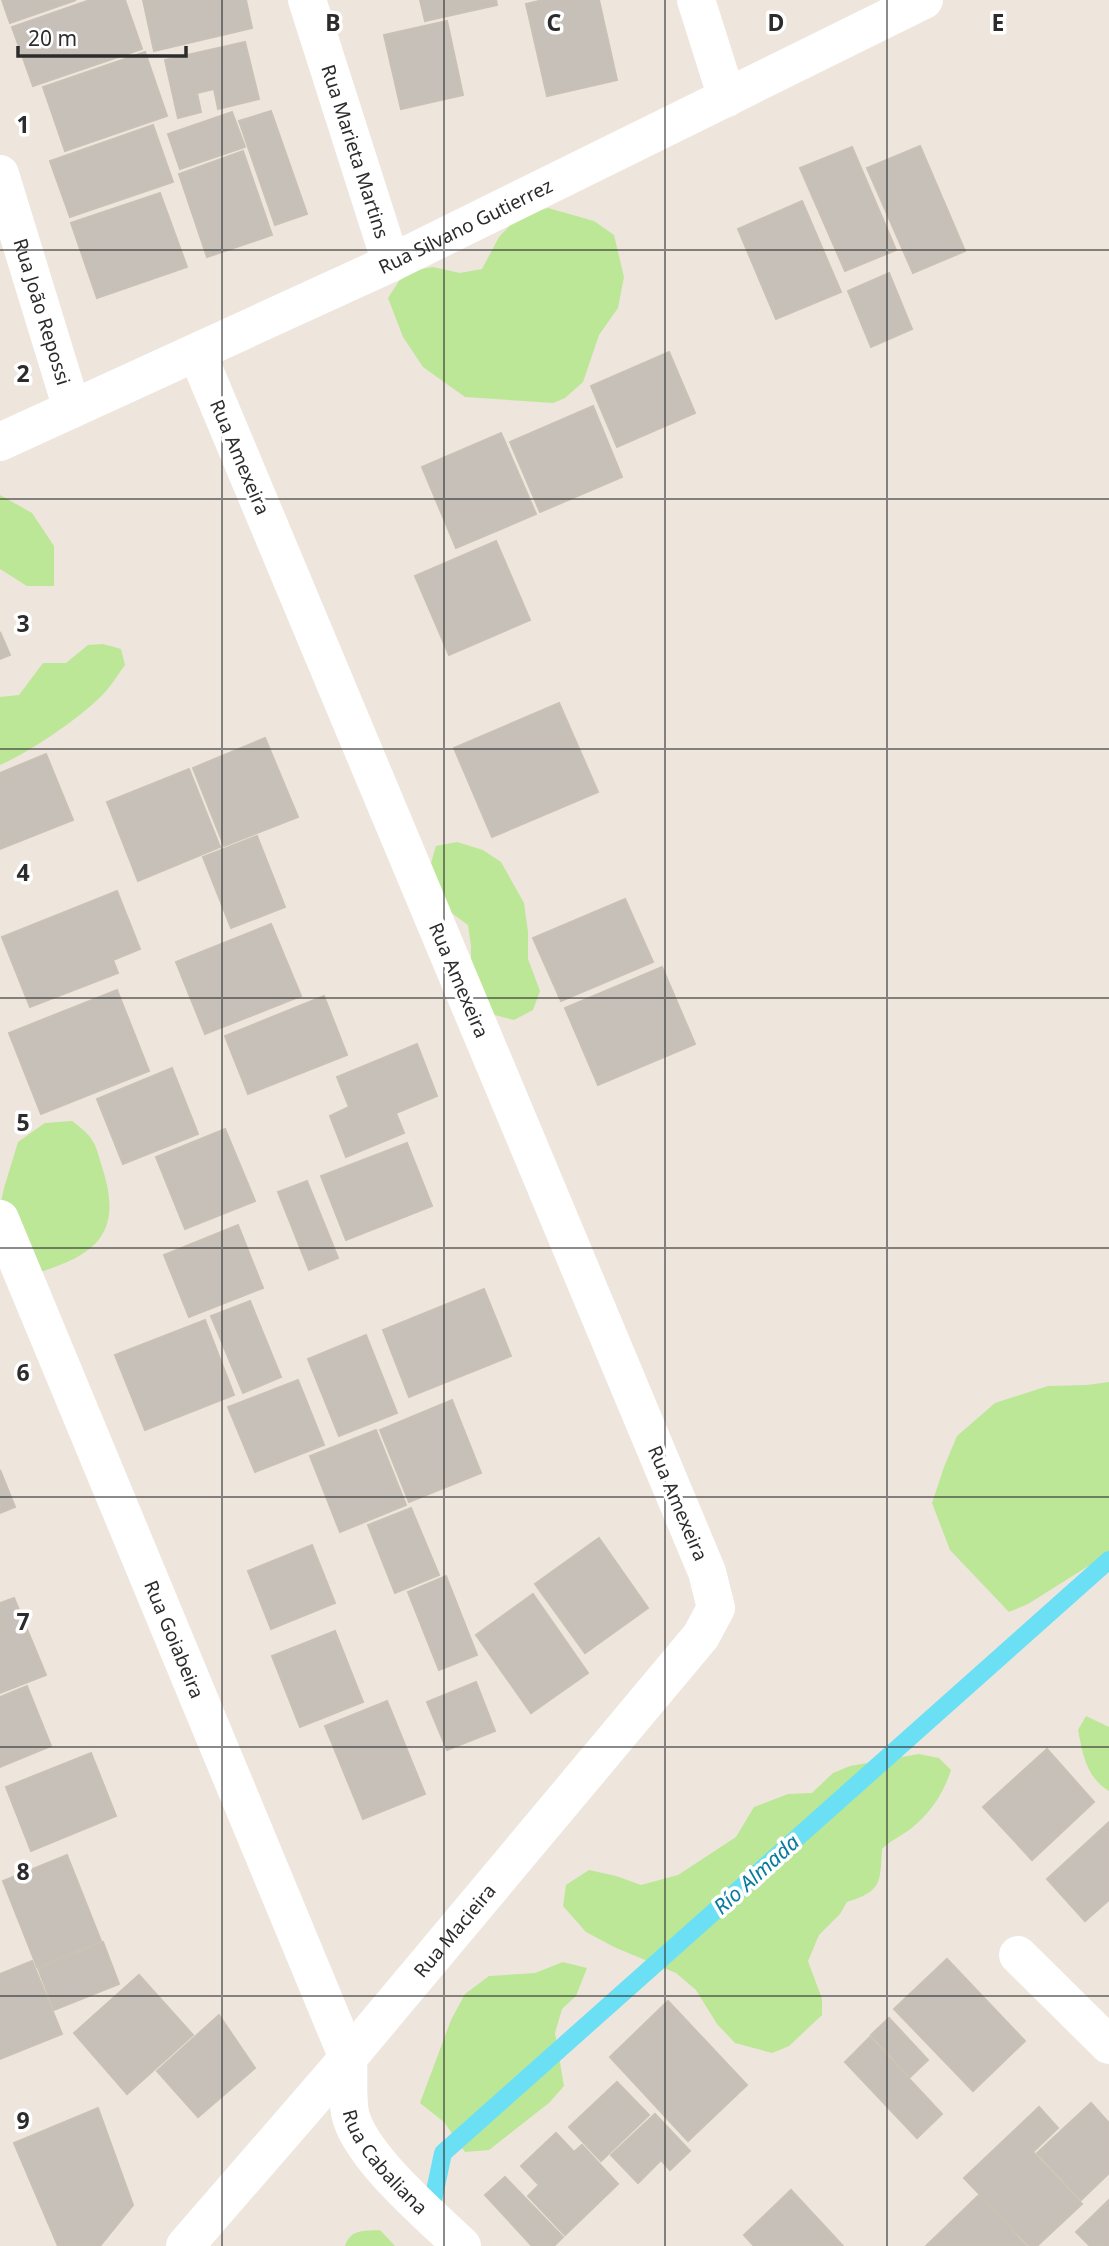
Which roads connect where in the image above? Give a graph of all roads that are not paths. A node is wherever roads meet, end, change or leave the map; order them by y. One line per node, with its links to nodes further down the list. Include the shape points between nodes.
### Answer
1 (307, 0): 6 (street, Rua Marieta Martins)
2 (696, 0): 4 (street)
3 (924, 0): 4 (street, Rua Silvano Gutierrez)
4 (727, 97): 6 (street, Rua Silvano Gutierrez)
5 (0, 174): 8 (street, Rua João Repossi)
6 (391, 263): 7 (street, Rua Silvano Gutierrez)
7 (197, 353): 8 (street, Rua Silvano Gutierrez); 11 (street, Rua Amexeira, via 701,1559)
8 (72, 409): 9 (street, Rua Silvano Gutierrez)
9 (0, 442)
10 (0, 1219): 14 (street, Rua Goiabeira)
11 (716, 1608): 14 (street, Rua Macieira, via 701,1636)
12 (1018, 1955): 13 (street)
13 (1109, 2045)
14 (348, 2058): 15 (street, Rua Macieira); 16 (street, Rua Cabaliana, via 351,2114 366,2146)
15 (185, 2246)
16 (462, 2246)

